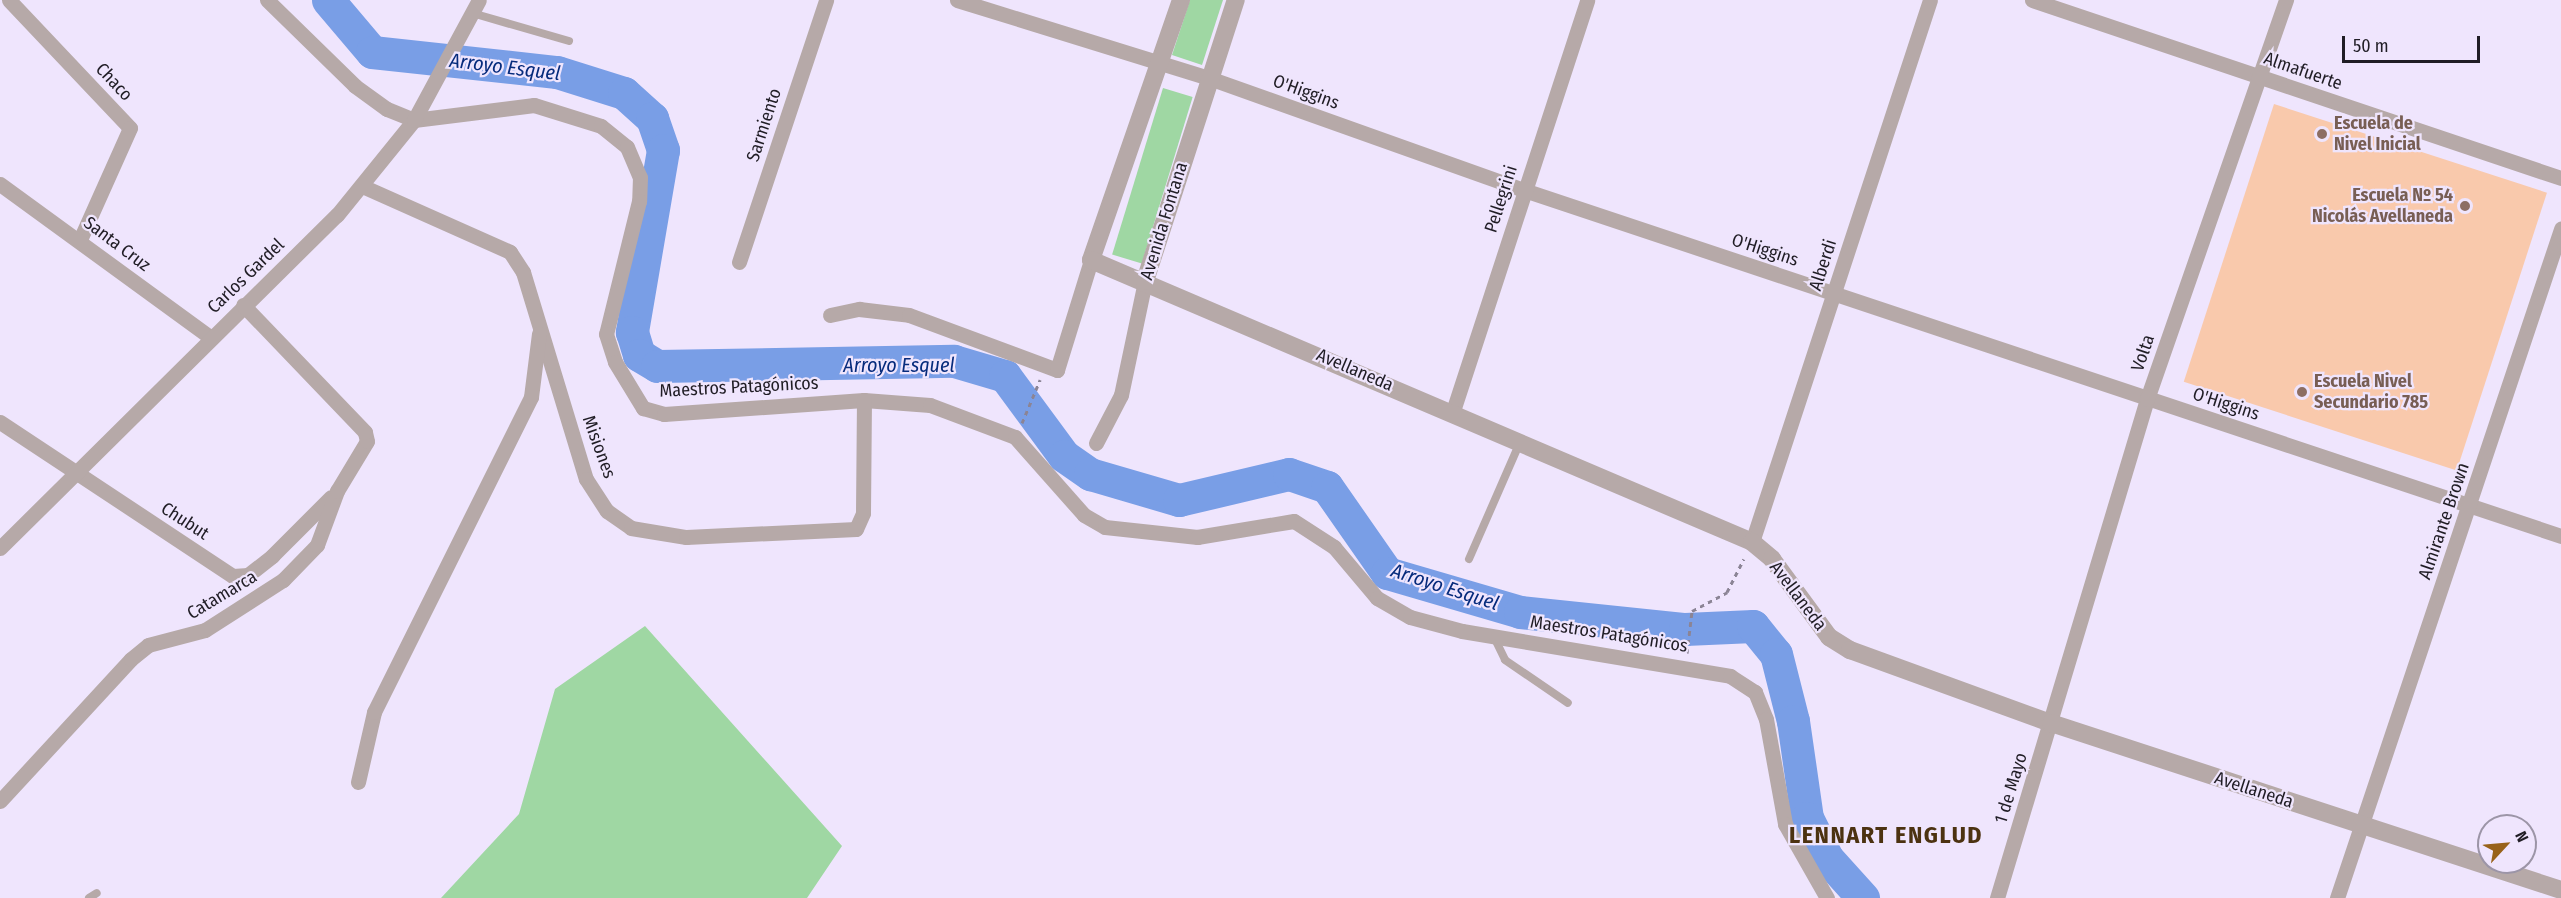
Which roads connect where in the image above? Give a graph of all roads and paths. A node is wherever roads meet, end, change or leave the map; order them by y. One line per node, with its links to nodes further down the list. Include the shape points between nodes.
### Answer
1 (9, 0): 22 (street, Chaco, via 130,128)
2 (267, 0): 16 (street, via 355,87)
3 (826, 0): 24 (street, Sarmiento)
4 (957, 0): 13 (street, O'Higgins)
5 (1181, 0): 13 (street)
6 (1236, 0): 15 (street, Avenida Fontana)
7 (1587, 0): 20 (street, Pellegrini)
8 (1930, 0): 26 (street, Alberdi)
9 (2032, 0): 14 (street, Almafuerte)
10 (2286, 0): 14 (street, Volta)
11 (475, 7): 12 (lane); 16 (street, Carlos Gardel)
12 (569, 40)
13 (1161, 63): 15 (street, O'Higgins); 23 (street)
14 (2260, 77): 17 (street, Almafuerte); 32 (street, Volta)
15 (1209, 78): 20 (street, O'Higgins); 25 (street, Avenida Fontana)
16 (414, 120): 19 (street, Carlos Gardel); 33 (street, Maestros Patagónicos, via 534,105 601,126 627,147 640,177 639,201 606,334 615,362 643,408 664,414)
17 (2561, 178)
18 (0, 183): 22 (street, Santa Cruz)
19 (362, 186): 27 (street, Carlos Gardel); 29 (street, Misiones, via 510,252 523,272)
20 (1524, 190): 26 (street, O'Higgins); 34 (street, Pellegrini)
21 (2561, 229): 41 (street, Almirante Brown)
22 (80, 240): 30 (street, Santa Cruz)
23 (1091, 260): 25 (street, Avellaneda); 28 (street, via 1056,370 909,315 859,309)
24 (739, 262)
25 (1145, 281): 34 (street, Avellaneda); 38 (street, Avenida Fontana, via 1121,395)
26 (1834, 294): 32 (street, O'Higgins); 43 (street, Alberdi)
27 (243, 306): 30 (street, Carlos Gardel); 40 (street, Catamarca, via 365,432 368,441)
28 (830, 315)
29 (540, 328): 33 (street, Misiones, via 586,479 607,511 631,528 660,536 843,533 856,529 863,513); 50 (street, via 531,397 374,712)
30 (211, 338): 39 (street, Carlos Gardel)
31 (1034, 384): 35 (path)
32 (2147, 399): 41 (street, O'Higgins); 49 (street, Volta)
33 (864, 400): 46 (street, Maestros Patagónicos, via 930,405 1016,437 1084,515 1105,527 1197,537 1294,521 1334,547 1377,598 1410,616)
34 (1452, 411): 37 (street, Avellaneda)
35 (1023, 420)
36 (0, 422): 39 (street, Chubut)
37 (1521, 441): 43 (street, Avellaneda); 45 (lane)
38 (1096, 443)
39 (75, 474): 40 (street, Chubut, via 232,576 248,575 272,556); 44 (street, Carlos Gardel)
40 (337, 490): 51 (street, Catamarca, via 317,545 302,566 205,630 148,645)
41 (2470, 506): 42 (street, O'Higgins); 52 (street, Almirante Brown)
42 (2561, 536)
43 (1752, 542): 47 (path, via 1727,592 1692,611); 49 (street, Avellaneda, via 1772,559 1829,637 1850,650)
44 (0, 548)
45 (1469, 559)
46 (1494, 636): 48 (lane, via 1505,660); 56 (street, Maestros Patagónicos, via 1689,666 1730,676 1755,692 1766,719 1785,824)
47 (1686, 646)
48 (1568, 703)
49 (2051, 723): 52 (street, Avellaneda); 57 (street, 1 de Mayo)
50 (358, 782)
51 (0, 801)
52 (2360, 825): 53 (street, Avellaneda); 58 (street, Almirante Brown)
53 (2561, 890)
54 (97, 892): 55 (lane)
55 (90, 898)
56 (1827, 898)
57 (1997, 898)
58 (2337, 898)

